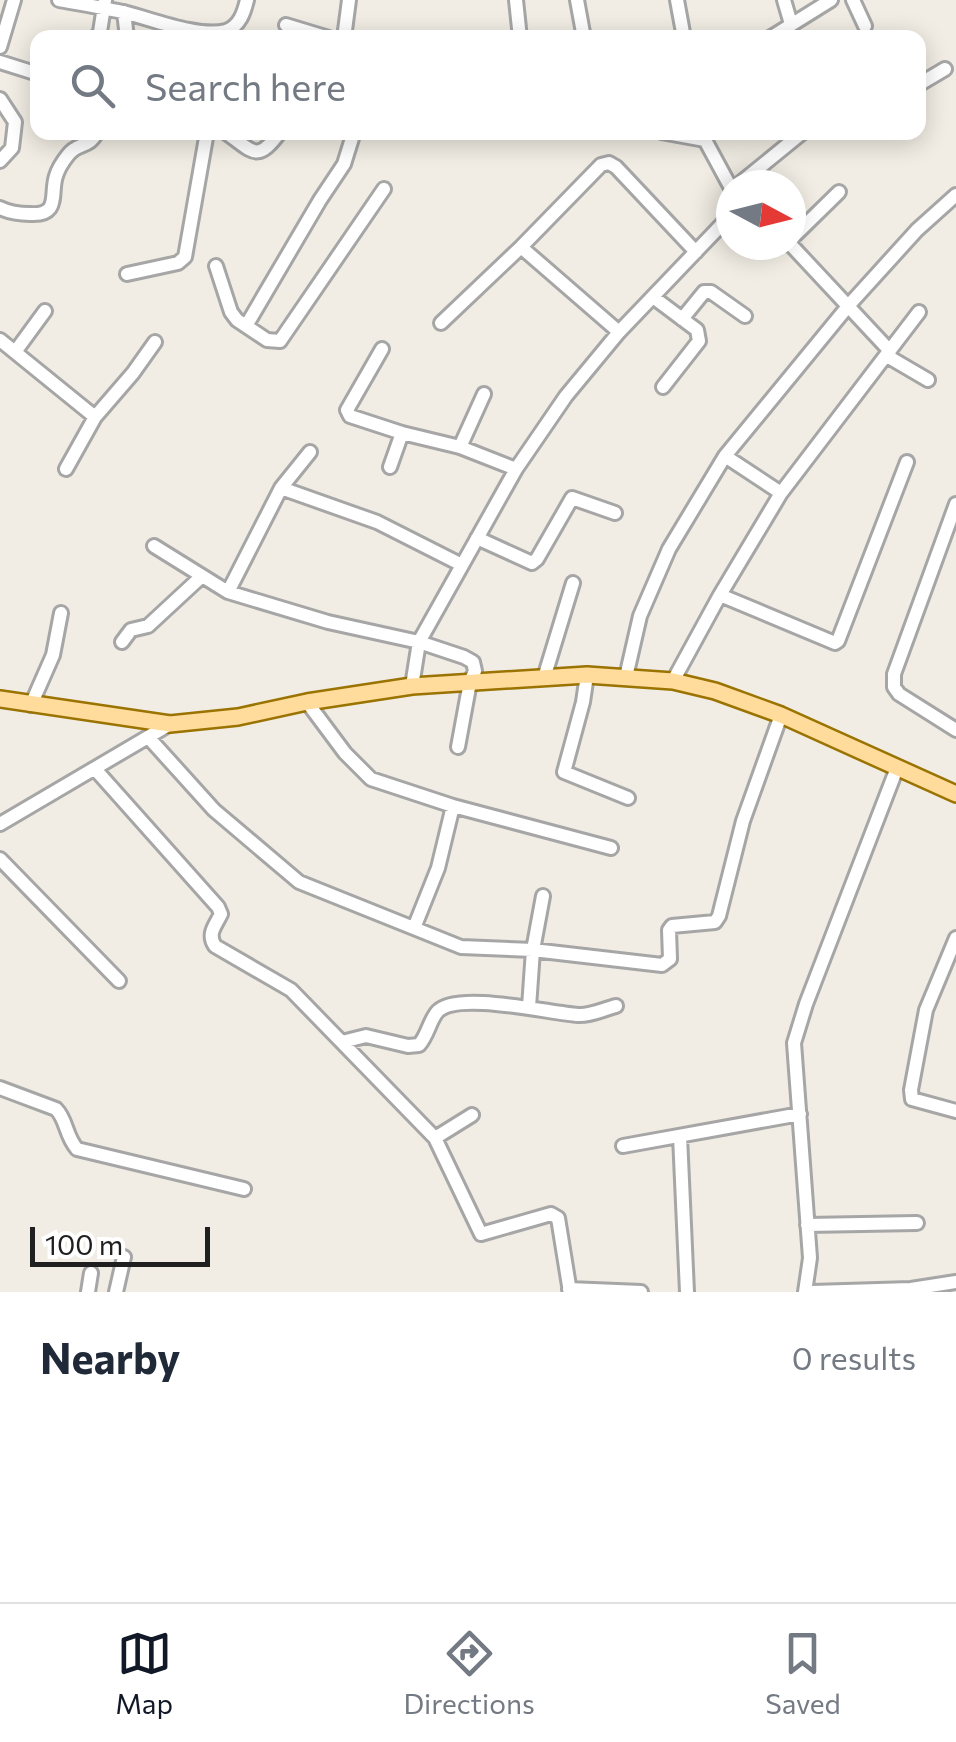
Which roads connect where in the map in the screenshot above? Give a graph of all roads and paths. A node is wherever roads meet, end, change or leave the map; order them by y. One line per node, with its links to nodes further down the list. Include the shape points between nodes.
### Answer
1 (14, 0): 26 (street)
2 (58, 0): 11 (street)
3 (247, 0): 19 (street, via 244,14)
4 (349, 0): 21 (street)
5 (516, 0): 22 (street)
6 (577, 0): 23 (street)
7 (677, 0): 24 (street)
8 (784, 0): 13 (street)
9 (831, 0): 13 (street)
10 (852, 0): 15 (street)
11 (105, 4): 12 (street); 16 (street)
12 (124, 12): 17 (street); 18 (street)
13 (792, 24): 25 (street)
14 (286, 25): 20 (street)
15 (865, 26)
16 (100, 30)
17 (126, 30)
18 (192, 30)
19 (228, 30)
20 (303, 30)
21 (345, 30)
22 (519, 30)
23 (583, 30)
24 (683, 30)
25 (783, 30)
26 (0, 47)
27 (0, 62): 29 (street)
28 (945, 70): 30 (street)
29 (30, 71)
30 (926, 80)
31 (0, 99): 39 (street, via 15,122 12,148)
32 (93, 140): 45 (street, via 69,153 48,210 38,215)
33 (207, 140): 52 (street, via 185,257)
34 (237, 140): 35 (street, via 262,152)
35 (274, 140)
36 (352, 140): 60 (street, via 344,164)
37 (706, 140): 40 (street)
38 (793, 140): 41 (street)
39 (0, 160)
40 (722, 170)
41 (756, 170)
42 (384, 189): 60 (street, via 280,341)
43 (839, 192): 46 (street)
44 (956, 195): 54 (street)
45 (0, 208)
46 (806, 226)
47 (716, 231): 49 (street)
48 (521, 247): 49 (street, via 609,163); 59 (street); 61 (street)
49 (696, 252): 53 (street)
50 (806, 258): 54 (street)
51 (216, 266): 60 (street, via 230,312)
52 (128, 274)
53 (653, 297): 58 (street); 61 (street)
54 (849, 305): 66 (street); 74 (street)
55 (44, 311): 65 (street)
56 (920, 312): 66 (street)
57 (745, 316): 58 (street, via 704,292)
58 (682, 319): 68 (street, via 698,330 699,341)
59 (441, 323)
60 (246, 326)
61 (619, 332): 77 (street)
62 (0, 340): 65 (street)
63 (155, 342): 70 (street)
64 (382, 349): 71 (street, via 347,410)
65 (14, 352): 70 (street)
66 (888, 354): 67 (street); 80 (street)
67 (928, 380)
68 (663, 388)
69 (484, 394): 72 (street)
70 (95, 417): 78 (street)
71 (402, 433): 72 (street); 76 (street)
72 (460, 447): 77 (street)
73 (310, 452): 79 (street)
74 (725, 456): 80 (street); 94 (street, via 669,548 640,616)
75 (906, 462): 89 (street, via 834,643)
76 (390, 467)
77 (516, 468): 83 (street)
78 (66, 469)
79 (282, 488): 85 (street, via 377,522); 88 (street)
80 (782, 493): 89 (street)
81 (956, 504): 104 (street, via 894,687)
82 (615, 512): 83 (street, via 572,498 532,563)
83 (478, 538): 85 (street)
84 (154, 546): 86 (street)
85 (462, 565): 92 (street)
86 (202, 576): 88 (street); 91 (street)
87 (573, 583): 95 (street)
88 (228, 592): 92 (street)
89 (720, 595): 96 (street)
90 (61, 613): 101 (street, via 53,655)
91 (122, 642)
92 (419, 642): 97 (street, via 473,662); 98 (street)
93 (587, 675): 94 (main road); 95 (main road); 110 (street, via 564,772)
94 (626, 677): 96 (main road)
95 (544, 678): 97 (main road)
96 (673, 681): 102 (main road)
97 (470, 682): 98 (main road); 106 (street)
98 (412, 686): 100 (main road)
99 (0, 699): 101 (main road)
100 (307, 702): 103 (main road); 111 (street, via 371,778)
101 (31, 705): 103 (main road)
102 (781, 715): 107 (main road); 118 (street, via 716,922 672,926 670,959 662,965)
103 (170, 724): 105 (street)
104 (956, 730)
105 (149, 738): 108 (street); 116 (street, via 214,810 299,882)
106 (458, 747)
107 (897, 768): 109 (main road); 125 (street, via 794,1043)
108 (95, 769): 112 (street); 122 (street, via 218,907 215,946 291,990)
109 (954, 790)
110 (628, 798)
111 (453, 806): 113 (street); 116 (street)
112 (0, 824)
113 (611, 848)
114 (0, 859): 119 (street)
115 (542, 896): 118 (street)
116 (414, 928): 118 (street, via 461,947)
117 (956, 938): 124 (street, via 926,1010 910,1090 912,1099)
118 (533, 950): 121 (street)
119 (119, 981)
120 (616, 1006): 121 (street, via 582,1016)
121 (529, 1008): 122 (street, via 451,1004 438,1011 420,1045 366,1036)
122 (342, 1042): 128 (street)
123 (0, 1088): 130 (street, via 56,1109 78,1149)
124 (956, 1110)
125 (800, 1114): 127 (street); 132 (street)
126 (472, 1115): 128 (street)
127 (680, 1136): 129 (street); 140 (street)
128 (435, 1138): 136 (street, via 481,1234 551,1214 558,1218)
129 (623, 1146)
130 (244, 1189)
131 (917, 1223): 132 (street)
132 (808, 1225): 141 (street)
133 (124, 1257): 138 (street)
134 (91, 1273): 137 (street)
135 (956, 1282): 141 (street)
136 (570, 1290): 139 (street)
137 (88, 1292)
138 (116, 1292)
139 (641, 1292)
140 (688, 1292)
141 (809, 1292)

